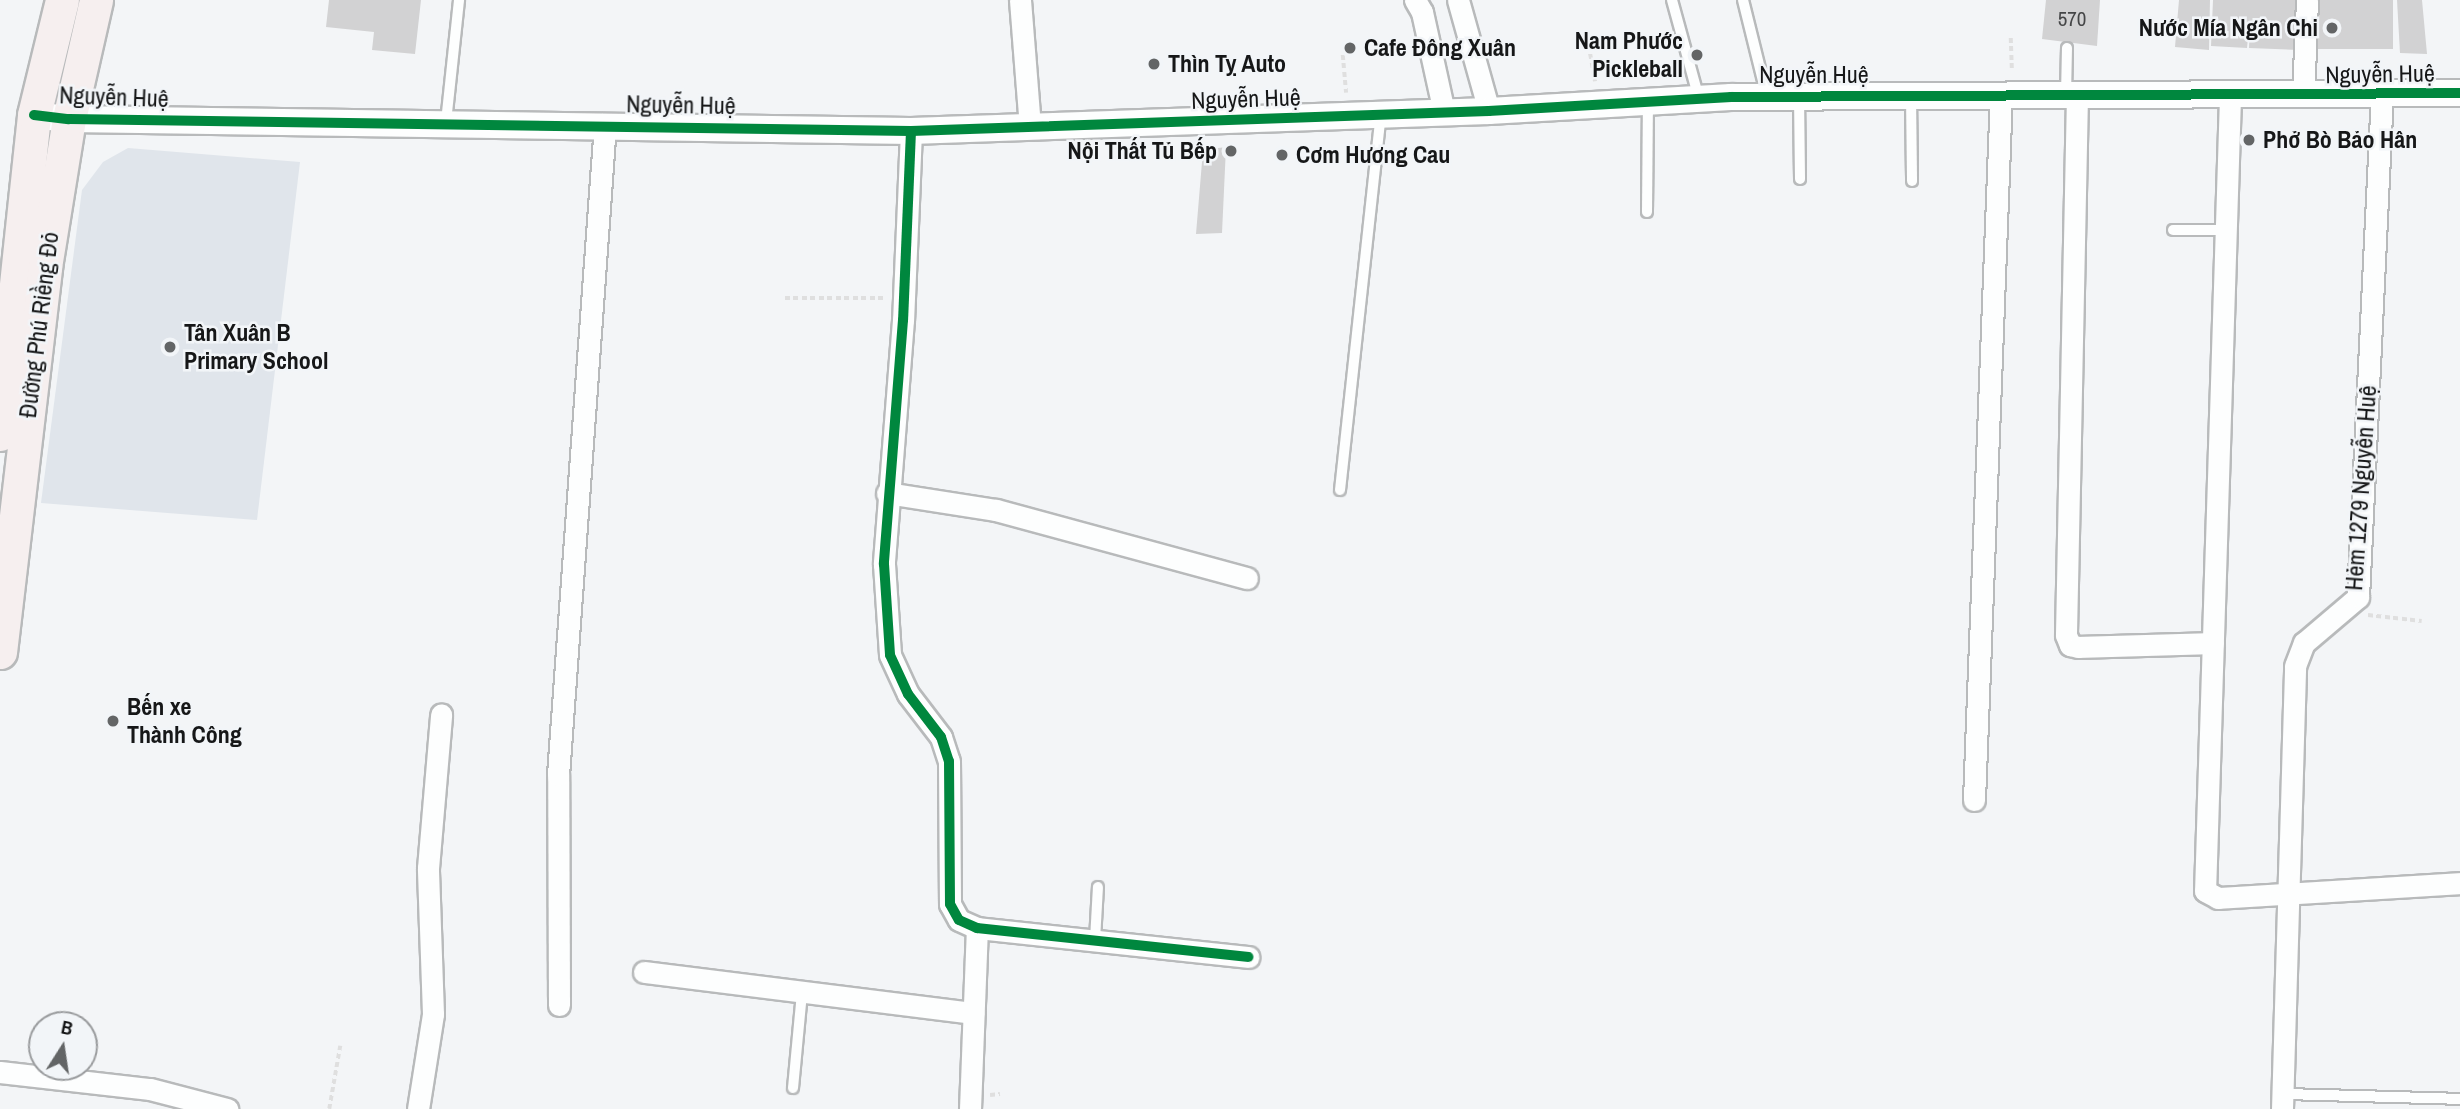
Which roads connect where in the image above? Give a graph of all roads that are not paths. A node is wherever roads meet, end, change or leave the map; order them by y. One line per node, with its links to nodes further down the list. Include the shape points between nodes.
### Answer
1 (62, 0): 25 (main road, Đường Phú Riềng Đỏ)
2 (96, 0): 26 (main road, Đường Phú Riềng Đỏ)
3 (459, 0): 27 (lane)
4 (1020, 0): 29 (street)
5 (1415, 0): 23 (street, via 1422,12)
6 (1458, 0): 22 (street)
7 (1672, 0): 20 (lane)
8 (1743, 0): 18 (lane)
9 (2307, 0): 17 (street)
10 (2067, 48): 14 (lane)
11 (2460, 93): 12 (street, Nguyễn Huệ)
12 (2382, 94): 17 (street, Nguyễn Huệ); 46 (street, Hẻm 1279 Nguyễn Huệ, via 2358,597 2304,643 2295,666)
13 (2006, 95): 14 (street, Nguyễn Huệ); 16 (street, Nguyễn Huệ); 43 (street)
14 (2071, 95): 19 (street, Nguyễn Huệ); 40 (street, via 2066,635 2070,645 2078,647)
15 (1799, 96): 16 (street, Nguyễn Huệ); 18 (street, Nguyễn Huệ); 31 (lane)
16 (1911, 96): 32 (lane)
17 (2303, 96): 19 (street, Nguyễn Huệ)
18 (1767, 97): 20 (street, Nguyễn Huệ)
19 (2230, 97): 35 (street)
20 (1699, 99): 21 (street, Nguyễn Huệ)
21 (1648, 101): 22 (street, Nguyễn Huệ); 33 (lane)
22 (1489, 111): 23 (street, Nguyễn Huệ)
23 (1444, 112): 24 (street, Nguyễn Huệ)
24 (1381, 114): 29 (street, Nguyễn Huệ); 37 (lane)
25 (34, 115): 26 (street, Nguyễn Huệ); 36 (main road, Đường Phú Riềng Đỏ)
26 (69, 119): 27 (street, Nguyễn Huệ); 41 (main road, Đường Phú Riềng Đỏ, via 45,267)
27 (446, 123): 28 (street, Nguyễn Huệ)
28 (605, 124): 30 (street, Nguyễn Huệ); 52 (street, via 558,775)
29 (1030, 128): 30 (street, Nguyễn Huệ)
30 (912, 131): 38 (street, via 904,298)
31 (1800, 178)
32 (1912, 181)
33 (1647, 212)
34 (2173, 230): 35 (lane)
35 (2226, 230): 40 (street)
36 (0, 433)
37 (1340, 491)
38 (887, 493): 39 (street, via 996,510); 47 (street, via 884,564 890,655 908,694 942,737 949,761 952,814 950,904 959,920)
39 (1247, 578)
40 (2213, 643): 46 (street, via 2205,891 2218,898)
41 (0, 652)
42 (441, 715): 59 (street, via 428,868 433,1014)
43 (1973, 800)
44 (2460, 883): 46 (street)
45 (1098, 887): 48 (lane)
46 (2290, 893): 57 (street, Hẻm 1279 Nguyễn Huệ)
47 (977, 928): 48 (street); 53 (street)
48 (1095, 940): 49 (street)
49 (1248, 957)
50 (644, 972): 51 (street)
51 (802, 992): 53 (street); 55 (lane)
52 (559, 1005)
53 (973, 1013): 60 (street)
54 (0, 1072): 58 (street, via 150,1089)
55 (793, 1088)
56 (2460, 1100): 57 (lane)
57 (2283, 1101)
58 (227, 1109)
59 (418, 1109)
60 (970, 1109)

